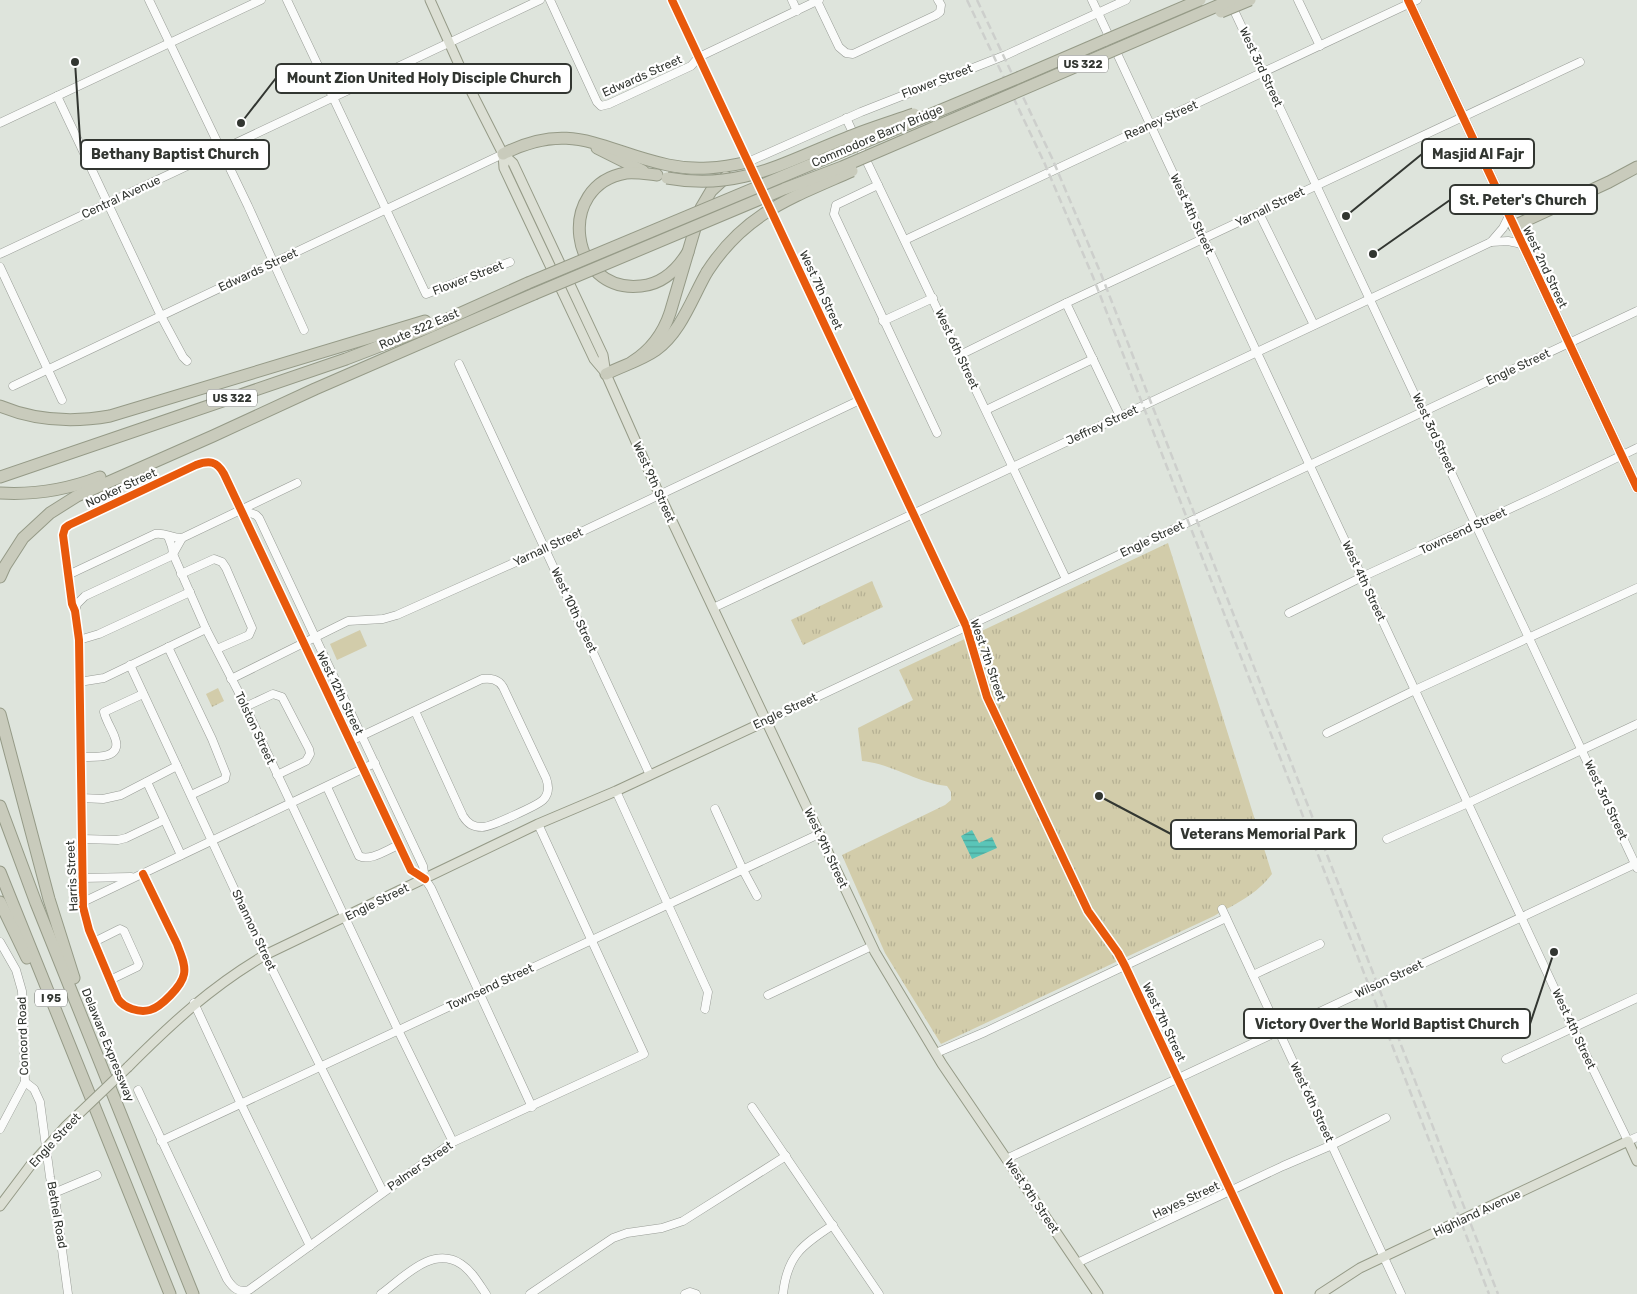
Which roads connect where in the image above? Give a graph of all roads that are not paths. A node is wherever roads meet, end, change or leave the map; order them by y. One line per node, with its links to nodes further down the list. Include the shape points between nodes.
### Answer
1 (149, 0): 23 (street)
2 (261, 0): 23 (street)
3 (287, 0): 32 (street)
4 (430, 0): 24 (main road, West 9th Street)
5 (540, 0): 24 (street, Central Avenue)
6 (550, 0): 26 (street, Edwards Street, via 601,106 691,66)
7 (672, 0): 26 (street, West 7th Street)
8 (792, 0): 19 (street)
9 (1092, 0): 20 (street, West 4th Street)
10 (1126, 0): 20 (street, Flower Street)
11 (1182, 0): 22 (highway, bridge)
12 (1200, 0): 22 (highway, Commodore Barry Bridge / US 322, bridge)
13 (1230, 0): 21 (highway, Commodore Barry Bridge / US 322, bridge); 28 (street, West 3rd Street)
14 (1250, 0): 21 (highway, bridge, via 1212,16)
15 (1298, 0): 25 (street)
16 (818, 1): 18 (street, via 839,47 853,54 930,19 940,12); 19 (street, Edwards Street)
17 (1411, 1): 25 (street, Reaney Street); 33 (main road, West 2nd Street)
18 (939, 3)
19 (797, 11): 26 (street, Edwards Street)
20 (1098, 14): 34 (street, Flower Street, via 1006,55); 36 (street, West 4th Street)
21 (1153, 34): 30 (highway, Commodore Barry Bridge / US 322, bridge)
22 (1106, 40): 29 (highway, Commodore Barry Bridge / US 322)
23 (169, 43): 31 (street); 38 (street)
24 (449, 43): 32 (street, Central Avenue); 39 (main road, West 9th Street)
25 (1320, 46): 28 (street, Reaney Street)
26 (699, 57): 40 (street, West 7th Street)
27 (1580, 62): 33 (street, Yarnall Street)
28 (1264, 73): 36 (street, Reaney Street); 43 (street, West 3rd Street)
29 (1020, 77): 42 (highway, bridge, via 854,135 755,175 711,182); 62 (highway, Commodore Barry Bridge / US 322, bridge)
30 (1014, 93): 58 (highway, Commodore Barry Bridge / US 322, bridge); 73 (highway, bridge, via 776,205 755,219 720,252 672,335 656,350)
31 (57, 96): 35 (street); 45 (street)
32 (332, 98): 38 (street, Central Avenue); 46 (street)
33 (1462, 117): 43 (street, Yarnall Street); 48 (main road, West 2nd Street)
34 (846, 118): 40 (street, Flower Street); 44 (street, West 6th Street)
35 (0, 123)
36 (1150, 124): 49 (street, West 4th Street); 50 (street, Reaney Street)
37 (575, 138): 39 (highway, via 544,139); 40 (highway, via 679,167 714,168); 42 (highway, via 639,169)
38 (221, 150): 45 (street, Central Avenue); 56 (street)
39 (503, 154): 46 (street, Edwards Street); 76 (main road, West 9th Street, via 513,164 603,354)
40 (748, 162): 53 (highway, via 721,180 707,196); 80 (street, West 7th Street)
41 (1637, 167): 48 (highway, via 1609,182)
42 (662, 176): 53 (highway, via 640,173 611,178 593,192 582,211 578,225 579,240 592,267 609,281 623,286 638,287 666,278)
43 (1317, 184): 47 (street, Yarnall Street); 60 (street, West 3rd Street)
44 (878, 185): 50 (street, West 6th Street); 65 (street, via 836,205 834,214)
45 (109, 203): 54 (street, Central Avenue); 64 (street)
46 (386, 210): 55 (street, Flower Street, via 426,294); 56 (street, Edwards Street)
47 (1259, 213): 49 (street, Yarnall Street); 66 (street)
48 (1511, 221): 51 (street); 52 (main road, West 2nd Street)
49 (1204, 239): 61 (street, Yarnall Street); 69 (street, West 4th Street)
50 (905, 240): 59 (street, West 6th Street)
51 (1491, 242): 52 (street); 60 (street, Jeffrey Street)
52 (1522, 244): 68 (main road, West 2nd Street)
53 (688, 252): 73 (highway, via 664,329 650,348)
54 (0, 254)
55 (510, 262)
56 (274, 263): 64 (street, Edwards Street); 67 (street)
57 (0, 267): 75 (street)
58 (534, 294): 78 (highway, Route 322 East / US 322)
59 (933, 298): 65 (street); 70 (street, West 6th Street)
60 (1371, 298): 66 (street, Jeffrey Street); 83 (street, West 3rd Street)
61 (1066, 303): 70 (street, Yarnall Street); 71 (street)
62 (461, 311): 81 (highway, via 110,416 80,421 53,420 27,416); 90 (highway, US 322, via 432,326 346,359)
63 (1637, 311): 68 (street, Engle Street)
64 (161, 316): 72 (street); 75 (street, Edwards Street)
65 (883, 321): 85 (street)
66 (1314, 325): 69 (street, Jeffrey Street)
67 (304, 330)
68 (1569, 343): 83 (street, Engle Street); 87 (main road, West 2nd Street)
69 (1257, 352): 84 (street, Jeffrey Street); 88 (street, West 4th Street)
70 (960, 354): 82 (street, West 6th Street)
71 (1093, 359): 82 (street); 84 (street)
72 (187, 361)
73 (632, 362): 76 (highway)
74 (460, 364): 100 (street, West 10th Street)
75 (48, 369): 77 (street, Edwards Street); 79 (street)
76 (606, 374): 94 (main road, West 9th Street)
77 (13, 386)
78 (315, 389): 93 (highway, via 296,394 85,483 27,493); 104 (highway, US 322, via 62,504 23,538)
79 (62, 400)
80 (860, 400): 94 (street, Yarnall Street); 96 (street, West 7th Street)
81 (0, 406)
82 (986, 410): 89 (street, West 6th Street)
83 (1424, 411): 88 (street, Engle Street); 97 (street, West 3rd Street)
84 (1120, 416): 89 (street, Jeffrey Street)
85 (937, 433)
86 (1637, 448): 87 (street, Townsend Street)
87 (1622, 455): 92 (main road, West 2nd Street); 97 (street, Townsend Street)
88 (1310, 465): 105 (street, West 4th Street); 106 (street, Engle Street)
89 (1013, 466): 96 (street, Jeffrey Street); 106 (street, West 6th Street)
90 (0, 477)
91 (297, 484): 95 (street)
92 (1637, 488)
93 (0, 493)
94 (659, 495): 100 (street, Yarnall Street); 111 (main road, West 9th Street)
95 (242, 510): 99 (street); 103 (street, Nooker Street, via 221,467 214,462 203,462 66,528 63,535); 116 (street, West 12th Street, via 259,518); 119 (street, West 12th Street)
96 (913, 514): 111 (street, Jeffrey Street); 114 (street, West 7th Street)
97 (1476, 524): 105 (street, Townsend Street); 117 (street, West 3rd Street)
98 (168, 536): 99 (street); 101 (street, Tolston Street); 103 (street, via 151,535)
99 (182, 538): 101 (street)
100 (545, 549): 116 (street, Yarnall Street, via 397,615 348,621); 141 (street, West 10th Street)
101 (173, 554): 102 (street, Tolston Street); 110 (street)
102 (181, 574): 109 (street, Tolston Street); 121 (street, via 214,559 226,568 252,628 249,635)
103 (68, 575): 108 (street, Nooker Street)
104 (0, 577)
105 (1362, 577): 113 (street, Townsend Street); 125 (street, West 4th Street)
106 (1066, 579): 114 (street, Engle Street)
107 (1637, 588): 117 (street)
108 (70, 592): 110 (street); 112 (street, Nooker Street)
109 (190, 592): 115 (street, Tolston Street); 118 (street)
110 (85, 596): 112 (street)
111 (712, 608): 130 (main road, West 9th Street)
112 (75, 611): 118 (street, Harris Street)
113 (1289, 613)
114 (966, 626): 130 (street, Engle Street); 179 (street, West 7th Street, via 987,697 1088,911)
115 (206, 629): 120 (street); 121 (street, Tolston Street)
116 (316, 637): 119 (street, Yarnall Street); 133 (street, West 12th Street)
117 (1530, 638): 125 (street); 135 (street, West 3rd Street)
118 (79, 640): 124 (street, Harris Street)
119 (304, 643): 123 (street, Yarnall Street); 134 (street, West 12th Street)
120 (168, 648): 122 (street); 145 (street, via 226,774 225,780)
121 (217, 649): 123 (street, Tolston Street)
122 (130, 665): 124 (street, via 104,678); 126 (street, Shannon Street)
123 (232, 679): 127 (street, Tolston Street)
124 (79, 682): 136 (street, Harris Street)
125 (1415, 690): 132 (street); 147 (street, West 4th Street)
126 (143, 694): 136 (street, via 106,711 104,715 116,741 115,750 106,756); 138 (street, Shannon Street)
127 (245, 707): 140 (street, Tolston Street); 140 (street, via 273,694 282,697 309,749 306,761)
128 (415, 711): 128 (street, via 469,823 487,827 539,804 547,793 546,778 499,682 482,679); 133 (street)
129 (0, 714): 191 (highway, via 64,952)
130 (766, 720): 141 (main road, Engle Street); 153 (main road, West 9th Street)
131 (1637, 724): 135 (street)
132 (1327, 733)
133 (362, 735): 134 (street); 137 (street, West 12th Street)
134 (351, 741): 139 (street, West 12th Street)
135 (1582, 750): 147 (street); 159 (street, West 3rd Street)
136 (81, 757): 146 (street, Harris Street)
137 (375, 763): 139 (street); 164 (street, West 12th Street, via 423,866)
138 (177, 766): 142 (street); 145 (street, Shannon Street)
139 (363, 769): 143 (street); 157 (street, West 12th Street)
140 (277, 774): 148 (street, Tolston Street)
141 (650, 775): 144 (main road, Engle Street)
142 (147, 782): 146 (street, via 114,797); 151 (street)
143 (327, 786): 148 (street); 157 (street, via 359,856 370,858)
144 (616, 791): 152 (main road, Engle Street); 168 (street)
145 (191, 795): 156 (street, Shannon Street)
146 (81, 798): 155 (street, Harris Street)
147 (1468, 803): 154 (street); 170 (street, West 4th Street)
148 (291, 804): 156 (street); 171 (street, Tolston Street)
149 (0, 806): 191 (highway, Delaware Expressway / I 95)
150 (715, 809): 160 (street)
151 (164, 820): 155 (street, via 118,840); 158 (street)
152 (538, 824): 164 (main road, Engle Street); 173 (street)
153 (819, 834): 160 (street, Townsend Street); 177 (main road, West 9th Street)
154 (1387, 838)
155 (82, 839): 163 (street, Harris Street)
156 (212, 840): 158 (street); 178 (street, Shannon Street)
157 (399, 845): 164 (street, West 12th Street, via 411,870)
158 (180, 855): 162 (street)
159 (1636, 865): 170 (street, Wilson Street)
160 (742, 870): 165 (street); 168 (street, Townsend Street)
161 (0, 872): 201 (highway, I 95)
162 (139, 876): 163 (street); 167 (street); 181 (street, Harris Street, via 182,956 184,976 176,990 161,1003 144,1011 120,1002)
163 (82, 878): 167 (street, Harris Street)
164 (425, 879): 171 (main road, Engle Street); 182 (street, West 12th Street)
165 (757, 896)
166 (0, 902): 201 (highway, via 30,965 63,1048)
167 (83, 902): 175 (street, Harris Street)
168 (668, 904): 173 (street, Townsend Street); 186 (street, via 708,992)
169 (1222, 909): 172 (street, West 6th Street)
170 (1522, 917): 187 (street, West 4th Street); 189 (street, Wilson Street)
171 (345, 918): 178 (main road, Engle Street); 188 (street, Tolston Street)
172 (1226, 918): 179 (street); 180 (street, West 6th Street)
173 (593, 939): 182 (street, Townsend Street); 198 (street, Palmer Street, via 644,1054)
174 (0, 942): 195 (street, Concord Road, via 16,970 22,991)
175 (94, 942): 181 (street, Harris Street); 181 (street, via 122,929 139,964)
176 (1320, 944): 180 (street)
177 (872, 946): 183 (street); 190 (main road, West 9th Street)
178 (265, 955): 185 (main road, Engle Street); 193 (street, Shannon Street)
179 (1125, 966): 190 (street); 194 (street, West 7th Street)
180 (1253, 975): 189 (street, West 6th Street)
181 (110, 980)
182 (479, 992): 188 (street, Townsend Street); 198 (street, West 12th Street)
183 (768, 995)
184 (1637, 998): 187 (street)
185 (194, 1003): 197 (street); 215 (main road, Engle Street, bridge, via 66,1126)
186 (705, 1009)
187 (1573, 1028): 192 (street); 206 (street, West 4th Street)
188 (398, 1030): 193 (street, Townsend Street); 205 (street, Tolston Street)
189 (1279, 1031): 194 (street, Wilson Street); 207 (street, West 6th Street)
190 (936, 1053): 209 (main road, West 9th Street)
191 (99, 1058): 222 (highway, Delaware Expressway / I 95)
192 (1506, 1059)
193 (321, 1066): 197 (street, Townsend Street); 213 (street, Shannon Street)
194 (1178, 1078): 209 (street, Wilson Street); 212 (street, West 7th Street)
195 (24, 1082): 202 (street, Concord Road); 214 (street, Bethel Road, via 34,1089 40,1102)
196 (138, 1090): 204 (street)
197 (241, 1104): 204 (street, Townsend Street); 217 (street)
198 (532, 1107): 205 (street, Palmer Street)
199 (752, 1107): 208 (street)
200 (1386, 1118): 207 (street, Hayes Street)
201 (102, 1124): 221 (highway, I 95)
202 (0, 1129)
203 (1637, 1137): 206 (street, Highland Avenue)
204 (161, 1141): 217 (street, Palmer Street, via 233,1288 249,1290)
205 (453, 1142): 213 (street, Palmer Street)
206 (1628, 1142): 210 (main road, West 4th Street); 218 (main road, Highland Avenue)
207 (1332, 1145): 212 (street, Hayes Street); 218 (street, West 6th Street)
208 (786, 1156): 216 (street); 225 (street, via 678,1223 613,1238)
209 (1006, 1159): 219 (main road, West 9th Street)
210 (1637, 1160)
211 (97, 1174): 214 (street)
212 (1231, 1191): 219 (street, Hayes Street); 229 (street, West 7th Street)
213 (383, 1192): 217 (street, Palmer Street)
214 (54, 1193): 220 (street, Bethel Road)
215 (0, 1206)
216 (833, 1225): 226 (street, via 796,1254 785,1276); 227 (street)
217 (310, 1246)
218 (1384, 1256): 230 (main road, Highland Avenue); 231 (street, West 6th Street)
219 (1077, 1263): 228 (main road, West 9th Street)
220 (68, 1294)
221 (170, 1294)
222 (193, 1294)
223 (380, 1294): 224 (street, via 423,1263 436,1258 461,1264)
224 (486, 1294)
225 (530, 1294)
226 (783, 1294)
227 (879, 1294)
228 (1098, 1294)
229 (1279, 1294)
230 (1320, 1294)
231 (1401, 1294)

